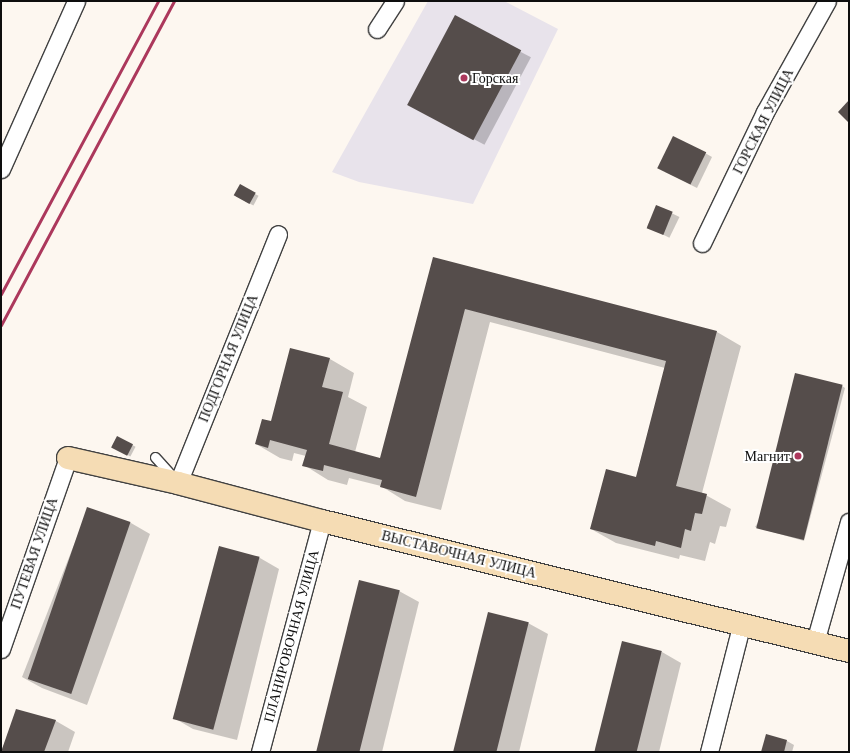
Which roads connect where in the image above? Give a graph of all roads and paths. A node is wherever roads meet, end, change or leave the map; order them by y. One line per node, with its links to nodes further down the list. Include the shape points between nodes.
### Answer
1 (76, 1): 5 (street)
2 (395, 1): 4 (street)
3 (827, 1): 7 (street, ГОРСКАЯ УЛИЦА, via 765,112)
4 (377, 28)
5 (1, 169)
6 (278, 234): 10 (street, ПОДГОРНАЯ УЛИЦА)
7 (702, 242)
8 (155, 457): 10 (lane)
9 (68, 458): 10 (street, ВЫСТАВОЧНАЯ УЛИЦА); 15 (street, ПУТЕВАЯ УЛИЦА)
10 (178, 483): 11 (street, ВЫСТАВОЧНАЯ УЛИЦА)
11 (322, 521): 13 (street, ВЫСТАВОЧНАЯ УЛИЦА); 17 (street, ПЛАНИРОВОЧНАЯ УЛИЦА)
12 (849, 522): 14 (street)
13 (742, 624): 14 (street, ВЫСТАВОЧНАЯ УЛИЦА); 18 (street)
14 (815, 642): 16 (street, ВЫСТАВОЧНАЯ УЛИЦА)
15 (1, 649)
16 (849, 651)
17 (260, 752)
18 (709, 752)

